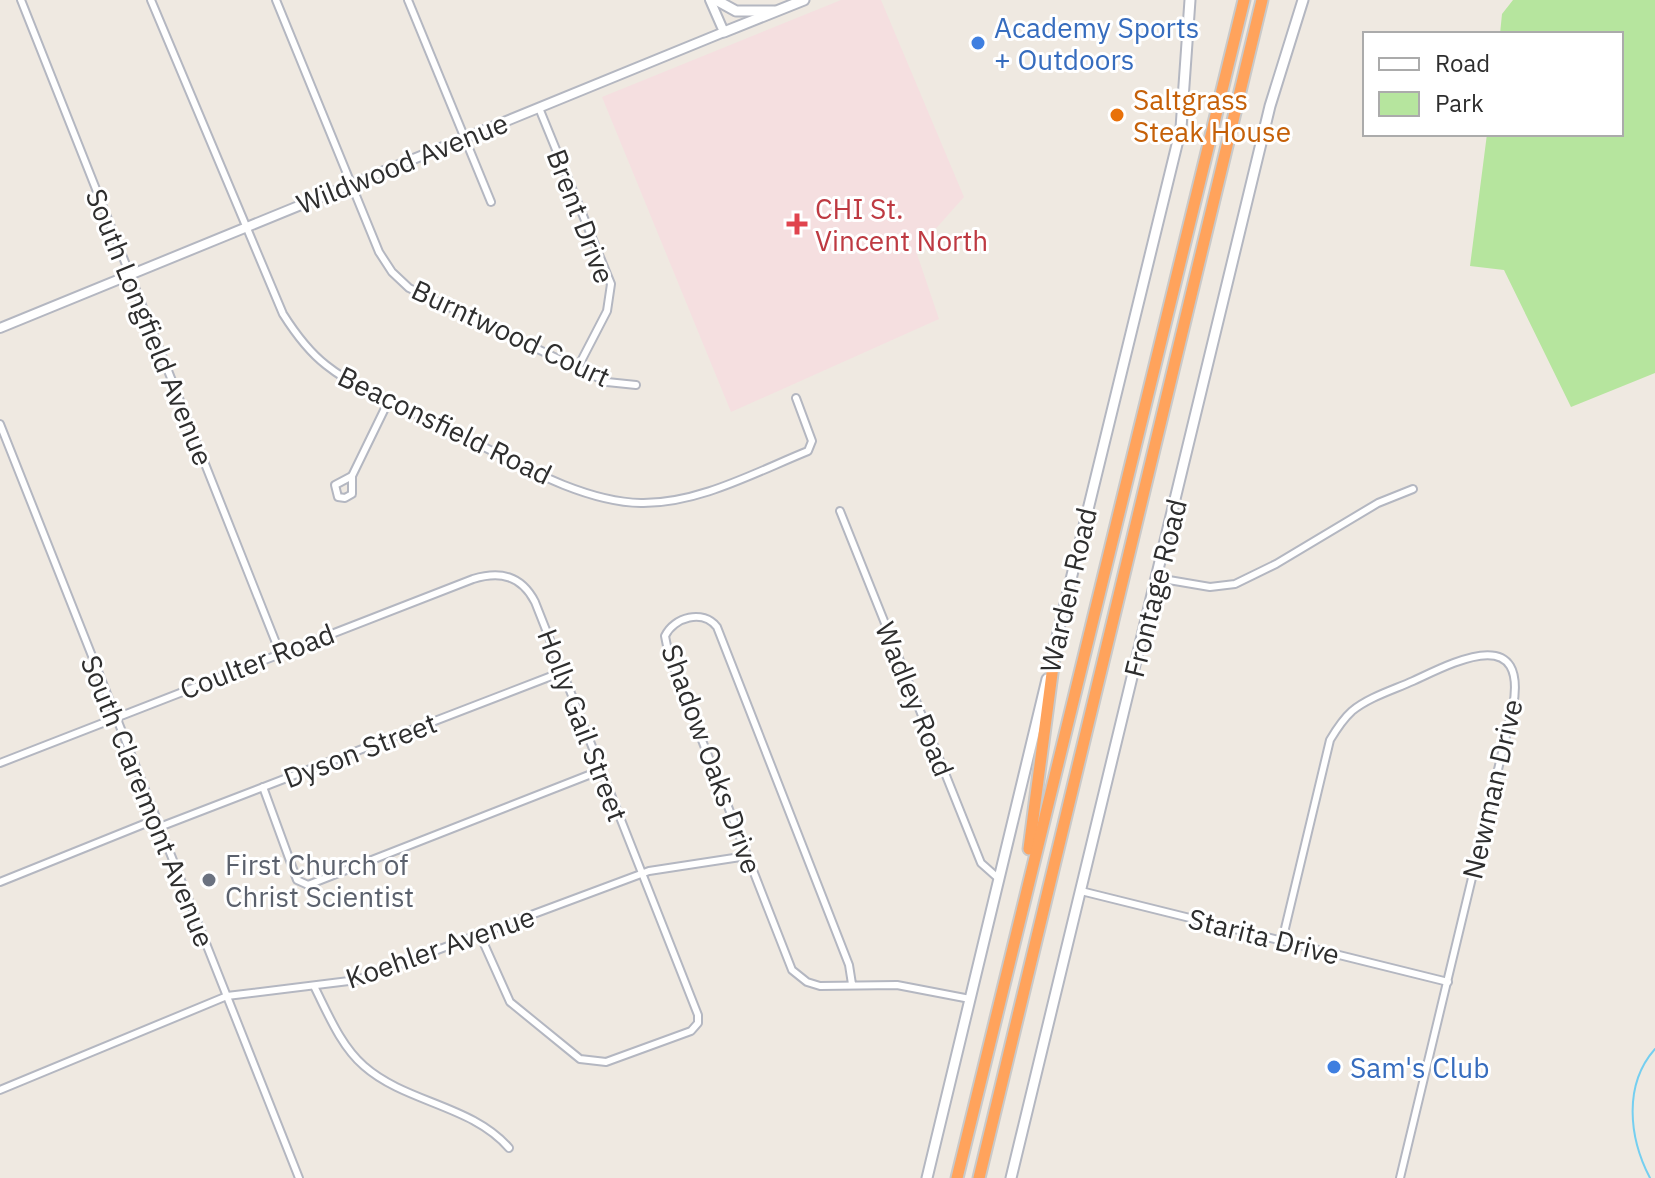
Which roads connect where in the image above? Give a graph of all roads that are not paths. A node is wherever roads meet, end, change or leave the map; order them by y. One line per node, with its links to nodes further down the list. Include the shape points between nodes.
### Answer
1 (21, 0): 19 (street, South Longfield Avenue)
2 (151, 0): 18 (street, Beaconsfield Road)
3 (276, 0): 16 (street, Burntwood Court)
4 (408, 0): 15 (street)
5 (710, 0): 13 (street)
6 (716, 0): 12 (main road, via 736,11)
7 (804, 0): 12 (main road, Wildwood Avenue)
8 (1192, 0): 31 (main road, Warden Road, via 1181,128)
9 (1244, 0): 44 (highway)
10 (1262, 0): 57 (highway)
11 (1303, 0): 29 (main road, Frontage Road, via 1274,91)
12 (777, 11): 13 (main road, Wildwood Avenue)
13 (724, 32): 14 (street, Wildwood Avenue)
14 (539, 108): 15 (street, Wildwood Avenue); 21 (street, Brent Drive, via 611,284 607,311)
15 (464, 139): 16 (street, Wildwood Avenue); 17 (street)
16 (352, 183): 18 (street, Wildwood Avenue); 21 (street, Burntwood Court, via 379,252 402,282)
17 (491, 202)
18 (247, 227): 19 (street, Wildwood Avenue); 24 (street, Beaconsfield Road, via 283,314 299,337 329,367)
19 (130, 275): 20 (street, Wildwood Avenue); 32 (street, South Longfield Avenue)
20 (0, 328)
21 (578, 367): 22 (street, Burntwood Court, via 607,382)
22 (636, 385)
23 (796, 398): 24 (street, Beaconsfield Road, via 812,441 808,451 693,495 641,503 587,493)
24 (389, 400): 26 (street)
25 (0, 424): 34 (street, South Claremont Avenue)
26 (352, 476)
27 (1413, 489): 29 (street, via 1378,503 1235,584 1210,587)
28 (840, 511): 41 (street, Wadley Road, via 981,863)
29 (1157, 578): 43 (main road, Frontage Road)
30 (517, 580): 32 (street, Coulter Road, via 499,574 473,579); 33 (street, Holly Gail Street, via 535,602)
31 (1056, 643): 41 (main road, Warden Road); 44 (highway)
32 (280, 653): 34 (street, Coulter Road)
33 (562, 672): 36 (street, Holly Gail Street); 37 (street, Dyson Street)
34 (113, 716): 35 (street, Coulter Road); 38 (street, South Claremont Avenue)
35 (0, 763)
36 (599, 771): 37 (street, via 308,885 297,880); 40 (street, Holly Gail Street)
37 (263, 787): 38 (street, Dyson Street)
38 (156, 824): 42 (street, Dyson Street); 50 (street, South Claremont Avenue)
39 (747, 856): 40 (street, Koehler Avenue); 48 (street, Shadow Oaks Drive, via 792,970 814,985); 48 (street, Shadow Oaks Drive, via 665,642 672,625 699,615 717,627)
40 (642, 873): 45 (street, Koehler Avenue); 45 (street, Holly Gail Street, via 698,1015 691,1031 606,1062 580,1059 510,1002)
41 (999, 879): 51 (main road, Warden Road)
42 (0, 882)
43 (1081, 891): 46 (street, Starita Drive); 58 (main road, Frontage Road)
44 (1020, 914): 56 (highway)
45 (480, 935): 49 (street, Koehler Avenue, via 379,974)
46 (1282, 941): 47 (street, Starita Drive); 47 (street, Newman Drive, via 1330,740 1338,726 1362,704 1468,655 1492,654 1508,666 1516,691)
47 (1448, 982): 59 (street, Newman Drive)
48 (852, 984): 51 (street, Shadow Oaks Drive, via 897,985)
49 (315, 988): 50 (street, Koehler Avenue); 53 (street, via 345,1045 365,1067 481,1124)
50 (227, 996): 52 (street, Koehler Avenue); 54 (street, South Claremont Avenue)
51 (970, 999): 55 (main road, Warden Road)
52 (0, 1090)
53 (509, 1148)
54 (299, 1178)
55 (927, 1178)
56 (957, 1178)
57 (979, 1178)
58 (1011, 1178)
59 (1400, 1178)

